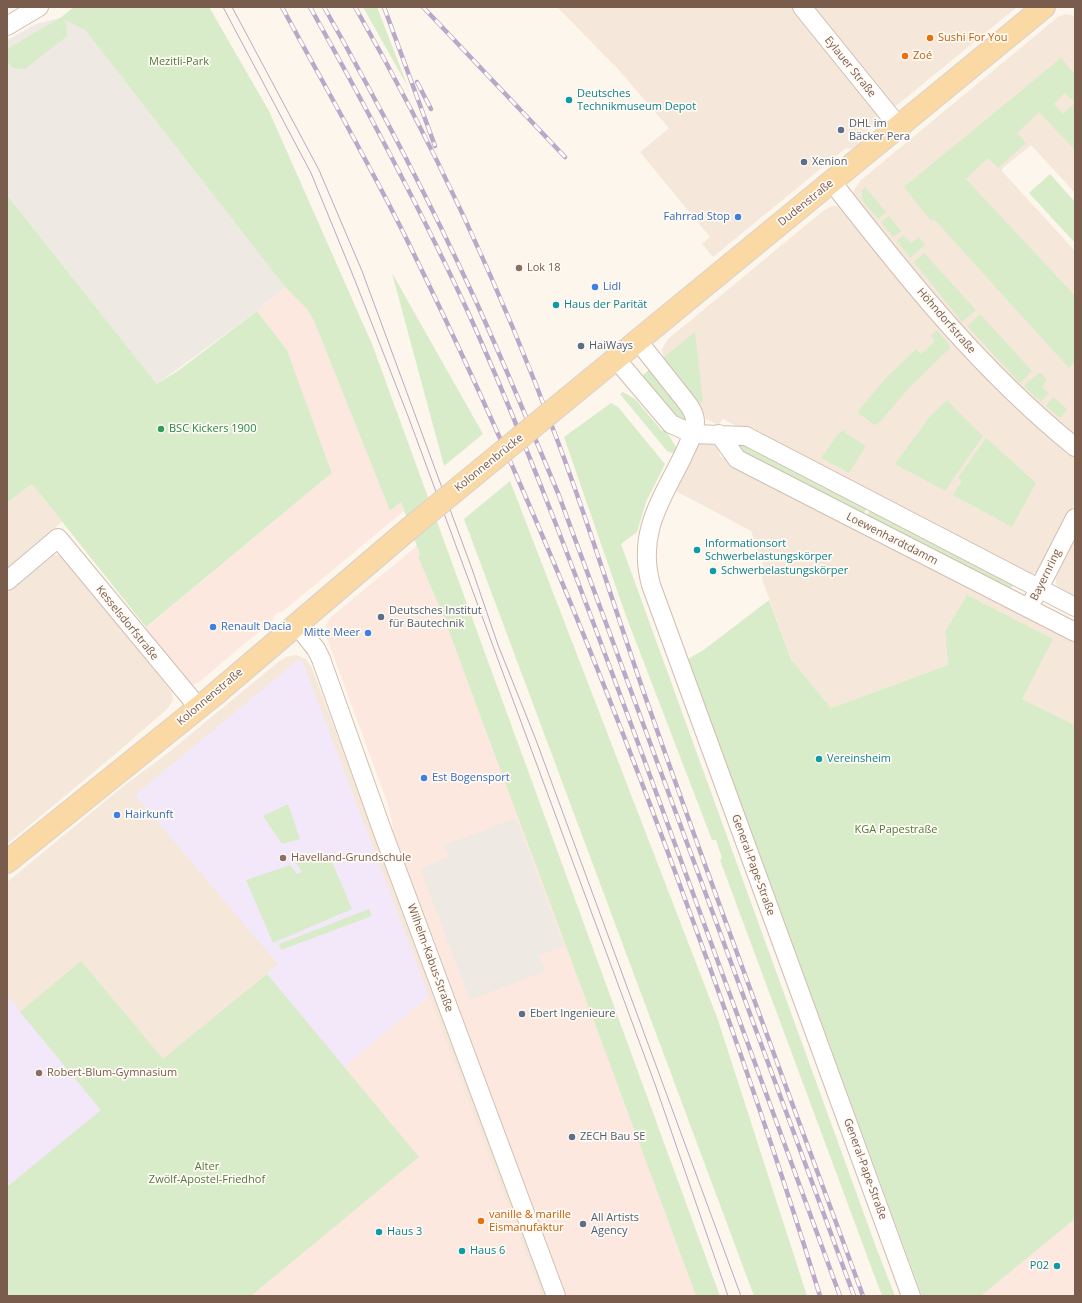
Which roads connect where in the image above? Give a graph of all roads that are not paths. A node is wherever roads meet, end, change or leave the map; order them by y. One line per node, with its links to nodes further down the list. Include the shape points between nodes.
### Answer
1 (39, 7): 4 (street)
2 (802, 7): 5 (street, Eylauer Straße)
3 (1044, 7): 5 (main road, Dudenstraße)
4 (7, 26)
5 (899, 127): 6 (main road, Dudenstraße)
6 (832, 182): 7 (main road, Dudenstraße); 12 (street, Höhndorfstraße, via 964,343 1008,388)
7 (638, 341): 8 (main road, Dudenstraße); 10 (street, via 691,408 695,420)
8 (616, 359): 9 (main road, Dudenstraße); 10 (street, via 671,424)
9 (568, 398): 14 (main road, Kolonnenbrücke, bridge)
10 (693, 434): 11 (street); 24 (street, General-Pape-Straße, via 650,524 646,552 648,575)
11 (719, 434): 16 (street, via 746,436); 18 (street, Loewenhardtdamm, via 736,459)
12 (1075, 447)
13 (1075, 518): 16 (street, Bayernring)
14 (410, 528): 19 (main road, Kolonnenstraße)
15 (7, 581): 21 (street, Kesselsdorfstraße, via 58,538)
16 (1039, 588): 17 (street); 18 (street, Bayernring)
17 (1075, 607)
18 (1029, 610): 20 (street, Loewenhardtdamm)
19 (296, 624): 21 (main road, Kolonnenstraße); 23 (street, Wilhelm-Kabus-Straße, via 321,659)
20 (1075, 632)
21 (198, 708): 22 (main road, Kolonnenstraße)
22 (7, 862)
23 (556, 1296)
24 (911, 1296)

